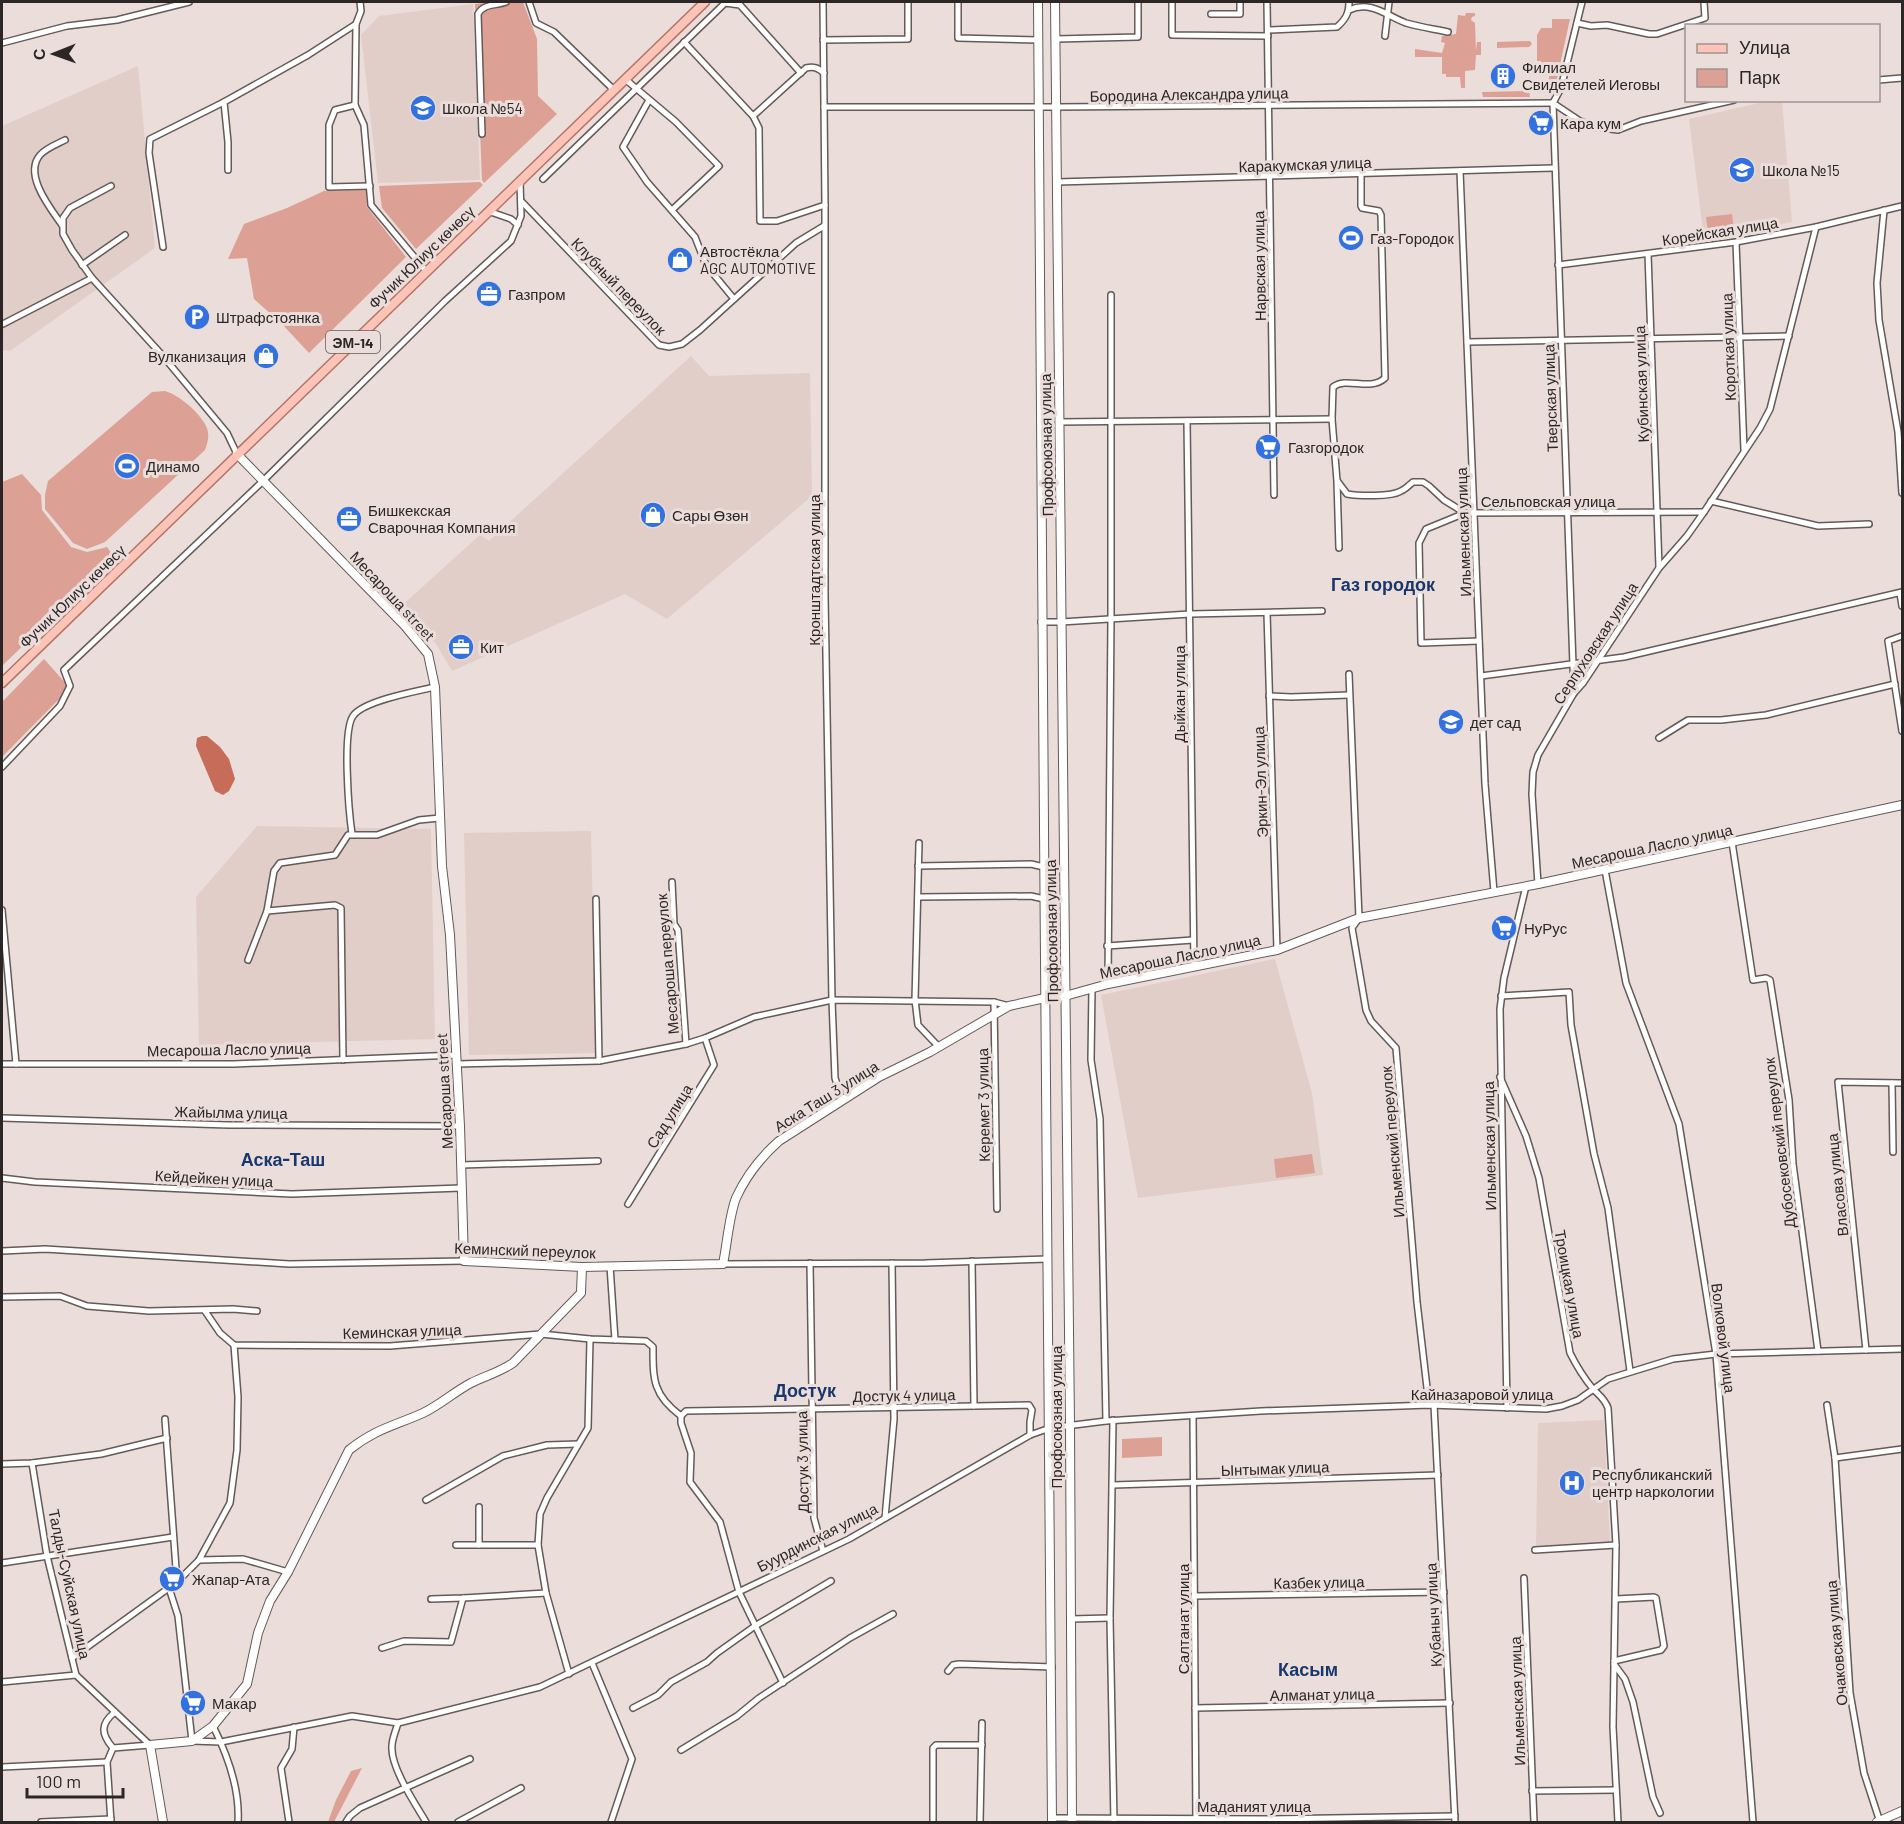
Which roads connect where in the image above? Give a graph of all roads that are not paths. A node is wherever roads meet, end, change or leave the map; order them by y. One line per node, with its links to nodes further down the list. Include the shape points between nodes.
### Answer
1 (189, 2): 33 (street)
2 (360, 2): 23 (street)
3 (506, 2): 51 (street, via 488,5 478,14)
4 (529, 2): 40 (street, via 536,22 554,32)
5 (705, 2): 37 (main road, Фучик Юлиус көчөсү / ЭМ-14)
6 (823, 2): 30 (street, Кронштадтская улица)
7 (908, 2): 30 (street, via 908,39)
8 (958, 2): 31 (street, via 958,38)
9 (1038, 2): 31 (street, Профсоюзная улица)
10 (1055, 2): 29 (street, Профсоюзная улица)
11 (1138, 2): 29 (street, via 1138,37)
12 (1172, 2): 27 (street, via 1172,35)
13 (1240, 2): 20 (street, via 1240,14)
14 (1268, 2): 27 (street, Нарвская улица)
15 (1349, 2): 19 (street)
16 (1389, 2): 21 (street)
17 (1582, 2): 22 (street)
18 (1704, 2): 24 (street, via 1705,18)
19 (1349, 10): 21 (street, via 1363,6); 27 (street, via 1337,27)
20 (1210, 14)
21 (1388, 14): 26 (street, via 1412,25); 28 (street)
22 (1577, 23): 25 (street, via 1649,34); 44 (street, via 1561,88)
23 (356, 24): 42 (street); 45 (street)
24 (1687, 24)
25 (1685, 25)
26 (1448, 32)
27 (1268, 33): 46 (street, Нарвская улица)
28 (1385, 36)
29 (1056, 39): 49 (street, Профсоюзная улица)
30 (823, 40): 35 (street, Кронштадтская улица)
31 (1038, 40): 48 (street, Профсоюзная улица)
32 (684, 42): 34 (street, via 725,3 740,5); 39 (street); 50 (street)
33 (2, 43)
34 (801, 73): 35 (street, via 812,67); 50 (street)
35 (824, 73): 47 (street, Кронштадтская улица)
36 (1902, 78): 38 (street)
37 (625, 79): 39 (street); 40 (main road, Фучик Юлиус көчөсү / ЭМ-14)
38 (1880, 80)
39 (636, 88): 41 (street); 58 (street)
40 (614, 90): 59 (main road, Фучик Юлиус көчөсү / ЭМ-14)
41 (649, 100): 66 (street, via 623,147); 66 (street, via 718,166)
42 (224, 102): 54 (street); 75 (street, via 150,139)
43 (1725, 102): 44 (street, via 1618,130 1594,128)
44 (1553, 104): 46 (street, Бородина Александра улица); 53 (street, Тверская улица)
45 (355, 105): 62 (street, via 364,125); 62 (street, via 335,110 329,125 329,187)
46 (1269, 105): 49 (street, Бородина Александра улица); 57 (street, Нарвская улица)
47 (824, 107): 48 (street, Бородина Александра улица); 64 (street, Кронштадтская улица)
48 (1038, 107): 49 (street, Бородина Александра улица); 115 (street, Профсоюзная улица)
49 (1056, 107): 60 (street, Профсоюзная улица)
50 (753, 116): 64 (street, via 759,128 760,221 777,221)
51 (482, 134)
52 (65, 140): 69 (street, Месароша street, via 41,153 36,173 41,195)
53 (1554, 168): 55 (street, Каракумская улица); 78 (street, Тверская улица)
54 (228, 170)
55 (1460, 171): 56 (street, Каракумская улица); 88 (street, Ильменская улица)
56 (1361, 174): 57 (street, Каракумская улица); 90 (street, via 1362,208 1379,211 1381,215 1385,378 1377,384 1335,385)
57 (1270, 177): 60 (street, Каракумская улица); 89 (street, Нарвская улица)
58 (543, 178)
59 (520, 180): 63 (street); 68 (main road, Фучик Юлиус көчөсү / ЭМ-14)
60 (1057, 182): 93 (street, Профсоюзная улица)
61 (111, 186): 69 (street, via 70,208)
62 (370, 186): 79 (street, via 371,205)
63 (522, 202): 70 (street); 82 (street, Клубный переулок, via 659,345 682,344)
64 (825, 205): 71 (street, Кронштадтская улица)
65 (1902, 206): 67 (street, Корейская улица)
66 (672, 210): 82 (street, via 694,237 706,265)
67 (1884, 210): 72 (street, Корейская улица); 98 (street, via 1877,283 1879,320 1898,432)
68 (488, 211): 70 (street); 79 (main road, Фучик Юлиус көчөсү / ЭМ-14)
69 (62, 225): 77 (street, Месароша street, via 63,234)
70 (518, 225): 96 (street, via 511,241)
71 (824, 226): 82 (street, Клубный переулок, via 796,243); 161 (street, Кронштадтская улица)
72 (1816, 227): 74 (street, Корейская улица); 84 (street, Серпуховская улица)
73 (125, 235): 77 (street)
74 (1736, 242): 76 (street, Корейская улица); 85 (street, Короткая улица)
75 (163, 247)
76 (1648, 254): 78 (street, Корейская улица); 86 (street, Кубинская улица)
77 (82, 265): 80 (street, Месароша street)
78 (1558, 265): 87 (street, Тверская улица)
79 (426, 271): 95 (main road, Фучик Юлиус көчөсү / ЭМ-14)
80 (92, 278): 83 (street); 95 (street, Месароша street, via 227,433)
81 (1111, 295): 91 (street)
82 (734, 299)
83 (3, 324)
84 (1789, 336): 85 (street); 94 (street, Серпуховская улица, via 1770,409)
85 (1739, 337): 86 (street); 94 (street, Короткая улица)
86 (1651, 339): 87 (street); 101 (street, Кубинская улица)
87 (1560, 341): 88 (street); 104 (street, Тверская улица)
88 (1467, 342): 105 (street, Ильменская улица)
89 (1273, 419): 90 (street); 92 (street); 99 (street, Нарвская улица)
90 (1332, 419): 97 (street)
91 (1110, 421): 92 (street); 93 (street); 114 (street)
92 (1187, 421): 113 (street, Дыйкан улица)
93 (1059, 422): 116 (street, Профсоюзная улица)
94 (1744, 450): 100 (street, Серпуховская улица)
95 (237, 454): 96 (street, Месароша street); 123 (main road, Фучик Юлиус көчөсү / ЭМ-14)
96 (264, 480): 125 (street, Месароша street, via 405,626 428,654); 131 (street, via 64,670 70,686 60,705)
97 (1337, 481): 103 (street, via 1347,494 1357,495 1395,494 1413,482 1423,482); 107 (street)
98 (1902, 493)
99 (1274, 495)
100 (1711, 501): 102 (street, Серпуховская улица); 106 (street, via 1818,526)
101 (1658, 512): 102 (street, Сельповская улица); 104 (street, Сельповская улица); 108 (street, Кубинская улица)
102 (1704, 512): 108 (street, Серпуховская улица)
103 (1465, 513): 105 (street, Сельповская улица); 118 (street, Сельповская улица, via 1426,529 1419,543 1421,643)
104 (1566, 513): 105 (street, Сельповская улица); 120 (street, Тверская улица)
105 (1474, 514): 118 (street, Ильменская улица)
106 (1869, 524)
107 (1339, 548)
108 (1659, 568): 119 (street, Серпуховская улица)
109 (1901, 593): 110 (street); 119 (street)
110 (1902, 606)
111 (1322, 611): 112 (street)
112 (1267, 613): 113 (street); 128 (street, Эркин-Эл улица)
113 (1190, 614): 114 (street); 151 (street, Дыйкан улица)
114 (1112, 618): 116 (street); 152 (street)
115 (1041, 622): 116 (street); 138 (street, Профсоюзная улица)
116 (1061, 622): 158 (street, Профсоюзная улица)
117 (1902, 636): 124 (street, via 1888,641)
118 (1479, 641): 122 (street, Ильменская улица)
119 (1598, 660): 120 (street); 126 (street, Серпуховская улица)
120 (1573, 664): 122 (street); 126 (street, Тверская улица)
121 (1349, 674): 127 (street, Ильменский переулок)
122 (1480, 676): 143 (street, Ильменская улица)
123 (2, 683)
124 (1894, 684): 129 (street); 130 (street, via 1766,715 1688,720)
125 (435, 687): 133 (street, Месароша street); 134 (street, via 395,696 353,716 347,732)
126 (1574, 693): 141 (street, Серпуховская улица, via 1538,755 1533,772)
127 (1349, 695): 128 (street); 150 (street, Ильменский переулок)
128 (1269, 696): 153 (street, Эркин-Эл улица)
129 (1902, 731)
130 (1659, 738)
131 (2, 767)
132 (1902, 806): 135 (street, Месароша Ласло улица)
133 (440, 818): 134 (street, via 419,820 377,835); 169 (street, Месароша street)
134 (352, 834): 148 (street, via 335,855 276,866)
135 (1732, 842): 139 (street, Месароша Ласло улица); 206 (street, Дубосековский переулок, via 1753,980 1770,980 1789,1100 1793,1164)
136 (919, 843): 137 (street)
137 (918, 866): 138 (street); 144 (street)
138 (1044, 867): 145 (street, Профсоюзная улица)
139 (1605, 870): 141 (street, Месароша Ласло улица); 207 (street, Волковой улица, via 1626,983 1679,1124)
140 (672, 882): 167 (street, Месароша переулок)
141 (1538, 884): 142 (street, Месароша Ласло улица)
142 (1526, 886): 143 (street, Месароша Ласло улица); 159 (street, Ильменская улица)
143 (1494, 892): 150 (street, Месароша Ласло улица)
144 (918, 897): 145 (street); 162 (street)
145 (1044, 899): 160 (street, Профсоюзная улица)
146 (596, 900): 171 (street)
147 (2, 910): 149 (street)
148 (267, 910): 154 (street); 170 (street, via 335,905 341,908)
149 (2, 916): 173 (street)
150 (1359, 918): 153 (street, Месароша Ласло улица); 210 (street, Ильменский переулок, via 1352,928 1366,1010 1396,1048 1417,1302)
151 (1193, 940): 152 (street); 155 (street, Дыйкан улица)
152 (1107, 946): 156 (street)
153 (1277, 950): 155 (street, Месароша Ласло улица)
154 (248, 960)
155 (1194, 967): 156 (street, Месароша Ласло улица)
156 (1108, 984): 157 (street, Месароша Ласло улица)
157 (1092, 988): 158 (street, Месароша Ласло улица); 220 (street, via 1091,1060 1100,1119)
158 (1065, 996): 160 (street, Месароша Ласло улица); 221 (street, Профсоюзная улица)
159 (1501, 996): 175 (street, Ильменская улица); 208 (street, via 1569,992 1571,1025 1594,1154 1608,1208)
160 (1045, 998): 164 (street, Месароша Ласло улица); 189 (street, Профсоюзная улица)
161 (832, 1000): 162 (street, Месароша Ласло улица); 166 (street, Месароша Ласло улица, via 754,1017); 178 (street, Кронштадтская улица, via 835,1078)
162 (915, 1000): 163 (street, Месароша Ласло улица); 168 (street, via 918,1025)
163 (994, 1002): 164 (street, Месароша Ласло улица); 165 (street, Керемет 3 улица)
164 (1009, 1006): 165 (street, Аска Таш 3 улица)
165 (994, 1016): 168 (street, Аска Таш 3 улица); 187 (street, Керемет 3 улица)
166 (705, 1038): 167 (street, Месароша Ласло улица); 186 (street, Сад улица, via 714,1065)
167 (686, 1044): 171 (street, Месароша Ласло улица)
168 (939, 1047): 178 (street, Аска Таш 3 улица)
169 (456, 1055): 170 (street, Месароша Ласло улица); 174 (street, Месароша street)
170 (343, 1060): 173 (street, Месароша Ласло улица)
171 (599, 1061): 174 (street, Месароша Ласло улица)
172 (2, 1064): 173 (street, Месароша Ласло улица)
173 (16, 1064)
174 (456, 1064): 180 (street, Месароша street)
175 (1500, 1077): 209 (street, Троицкая улица, via 1526,1136 1539,1178 1570,1353); 214 (street, Ильменская улица)
176 (1892, 1083): 177 (street, Власова улица); 181 (street); 205 (street, Власова улица, via 1838,1082)
177 (1902, 1083)
178 (842, 1099): 194 (street, Аска Таш 3 улица, via 779,1141 748,1175 736,1200)
179 (2, 1118): 180 (street, Жайылма улица, via 230,1125)
180 (460, 1126): 183 (street, Месароша street)
181 (1893, 1152)
182 (598, 1161): 183 (street)
183 (461, 1165): 185 (street, Месароша street)
184 (2, 1178): 185 (street, Кейдейкен улица, via 292,1194)
185 (461, 1188): 190 (street, Месароша street)
186 (628, 1204)
187 (997, 1209)
188 (2, 1251): 190 (street, Кеминский переулок, via 45,1249 289,1264)
189 (1048, 1259): 191 (street, Кеминский переулок); 222 (street, Профсоюзная улица)
190 (464, 1261): 196 (street, Кеминский переулок)
191 (972, 1261): 193 (street, Кеминский переулок); 212 (street)
192 (810, 1263): 193 (street, Кеминский переулок); 194 (street, Кеминский переулок); 215 (street, Достук 3 улица)
193 (892, 1263): 213 (street)
194 (723, 1264): 195 (street, Кеминский переулок)
195 (610, 1266): 196 (street, Кеминский переулок); 202 (street)
196 (582, 1267): 200 (street, via 581,1293)
197 (2, 1297): 198 (street, via 60,1296 87,1306)
198 (206, 1311): 199 (street); 203 (street, via 220,1333)
199 (257, 1311)
200 (541, 1334): 201 (street, Кеминская улица); 203 (street, Кеминская улица, via 390,1346); 246 (street, via 504,1370 471,1383 425,1412 379,1430 348,1450)
201 (590, 1339): 202 (street, Кеминская улица); 225 (street, via 588,1428)
202 (615, 1340): 216 (street, Кеминская улица, via 650,1343 653,1379 662,1399)
203 (234, 1345): 244 (street, via 237,1450 230,1503)
204 (1902, 1349): 205 (street, Кайназаровой улица)
205 (1866, 1350): 206 (street, Кайназаровой улица)
206 (1818, 1351): 207 (street, Кайназаровой улица)
207 (1716, 1354): 208 (street, Кайназаровой улица, via 1673,1359); 315 (street, Волковой улица)
208 (1630, 1371): 209 (street, Кайназаровой улица)
209 (1593, 1388): 214 (street, Кайназаровой улица, via 1562,1406); 240 (street, Троицкая улица, via 1608,1408)
210 (1431, 1405): 214 (street, Кайназаровой улица); 217 (street, Кайназаровой улица); 230 (street, Кубаныч улица)
211 (1827, 1405): 227 (street, Очаковская улица)
212 (974, 1406): 213 (street, Достук 4 улица); 223 (street, Достук 4 улица, via 1029,1405)
213 (894, 1407): 215 (street, Достук 4 улица); 235 (street)
214 (1507, 1408)
215 (812, 1409): 216 (street, Достук 4 улица, via 686,1411); 242 (street, Достук 3 улица, via 814,1518)
216 (681, 1416): 251 (street, via 691,1453 690,1482 720,1522)
217 (1192, 1416): 219 (street, Кайназаровой улица); 231 (street, Салтанат улица)
218 (165, 1419): 224 (street)
219 (1113, 1420): 220 (street, Кайназаровой улица); 232 (street)
220 (1106, 1421): 221 (street, Кайназаровой улица)
221 (1070, 1425): 222 (street, Кайназаровой улица); 260 (street, Профсоюзная улица)
222 (1050, 1428): 223 (street, Буурдинская улица); 266 (street, Профсоюзная улица)
223 (1030, 1435): 235 (street, Буурдинская улица)
224 (166, 1438): 228 (street, via 101,1454); 236 (street)
225 (578, 1443): 233 (street, via 546,1445 503,1456); 239 (street, via 540,1514)
226 (1902, 1449): 227 (street)
227 (1835, 1458): 316 (street, Очаковская улица, via 1850,1693 1864,1773)
228 (32, 1463): 229 (street); 243 (street, Талды-Суйская улица)
229 (2, 1464)
230 (1438, 1476): 231 (street, Ынтымак улица); 252 (street, Кубаныч улица)
231 (1194, 1482): 232 (street, Ынтымак улица); 254 (street, Салтанат улица)
232 (1113, 1485): 259 (street)
233 (426, 1500)
234 (479, 1507): 238 (street)
235 (885, 1518): 242 (street, Буурдинская улица)
236 (173, 1537): 243 (street); 249 (street)
237 (456, 1545): 238 (street)
238 (479, 1545): 239 (street)
239 (538, 1545): 253 (street)
240 (1616, 1545): 241 (street); 257 (street, Троицкая улица)
241 (1535, 1550)
242 (823, 1551): 251 (street, Буурдинская улица)
243 (47, 1556): 245 (street); 263 (street, Талды-Суйская улица)
244 (199, 1560): 246 (street, via 243,1559); 249 (street)
245 (2, 1563)
246 (288, 1572): 278 (street, via 270,1601 258,1633 247,1684)
247 (1524, 1578): 292 (street, Ильменская улица)
248 (831, 1581): 261 (street)
249 (177, 1582): 250 (street)
250 (170, 1588): 263 (street); 280 (street, via 178,1616)
251 (739, 1592): 261 (street); 264 (street, Буурдинская улица)
252 (1444, 1592): 254 (street, Казбек улица); 272 (street, Кубаныч улица)
253 (546, 1593): 255 (street); 268 (street)
254 (1195, 1596): 274 (street, Салтанат улица)
255 (463, 1598): 256 (street); 262 (street, via 451,1642 404,1641)
256 (431, 1599)
257 (1616, 1599): 265 (street, Троицкая улица); 265 (street, via 1656,1598 1664,1646)
258 (893, 1614): 271 (street)
259 (1110, 1618): 260 (street); 298 (street)
260 (1071, 1619): 297 (street, Профсоюзная улица)
261 (755, 1626): 271 (street); 273 (street, via 707,1662 671,1682 658,1695)
262 (382, 1648)
263 (72, 1658): 269 (street, Талды-Суйская улица)
264 (592, 1663): 268 (street, Буурдинская улица); 310 (street, via 632,1759)
265 (1614, 1663): 291 (street, Троицкая улица); 294 (street, via 1634,1702 1653,1797)
266 (1052, 1667): 267 (street, via 959,1664); 296 (street, Профсоюзная улица)
267 (948, 1671)
268 (569, 1674): 276 (street, Буурдинская улица, via 540,1687)
269 (76, 1675): 270 (street); 275 (street, Талды-Суйская улица)
270 (2, 1682)
271 (783, 1683): 285 (street)
272 (1450, 1703): 274 (street, Алманат улица); 295 (street, Кубаныч улица)
273 (633, 1708)
274 (1195, 1708): 301 (street, Салтанат улица)
275 (115, 1712): 282 (street, Талды-Суйская улица); 284 (street, via 107,1718 104,1729)
276 (398, 1723): 279 (street, Буурдинская улица, via 352,1716); 289 (street, via 393,1757)
277 (982, 1723): 283 (street)
278 (213, 1726): 280 (street); 281 (street)
279 (294, 1727): 281 (street, Буурдинская улица); 306 (street, via 292,1749 281,1768)
280 (192, 1742): 281 (street, Буурдинская улица); 282 (street, Буурдинская улица)
281 (221, 1742): 305 (street, via 236,1793)
282 (150, 1745): 284 (street, Буурдинская улица); 304 (street)
283 (982, 1745): 311 (street, via 933,1748); 312 (street)
284 (113, 1748): 287 (street)
285 (681, 1750)
286 (470, 1759): 289 (street)
287 (107, 1762): 288 (street); 300 (street)
288 (2, 1767)
289 (405, 1787): 307 (street, via 360,1808); 308 (street)
290 (521, 1788): 309 (street)
291 (1616, 1790): 292 (street); 314 (street, Троицкая улица)
292 (1532, 1791): 313 (street, Ильменская улица)
293 (1902, 1811): 316 (street)
294 (1660, 1813)
295 (1455, 1819): 299 (street, Маданият улица)
296 (1052, 1820): 297 (street, Маданият улица)
297 (1072, 1820): 298 (street, Маданият улица)
298 (1114, 1820): 301 (street, Маданият улица)
299 (1348, 1820): 302 (street, Маданият улица)
300 (111, 1821): 303 (street)
301 (1196, 1821): 302 (street, Маданият улица)
302 (1268, 1821)
303 (41, 1822)
304 (163, 1822)
305 (238, 1822)
306 (289, 1822)
307 (346, 1822)
308 (426, 1822)
309 (458, 1822)
310 (611, 1822)
311 (933, 1822)
312 (980, 1822)
313 (1534, 1822)
314 (1618, 1822)
315 (1753, 1822)
316 (1879, 1822)

